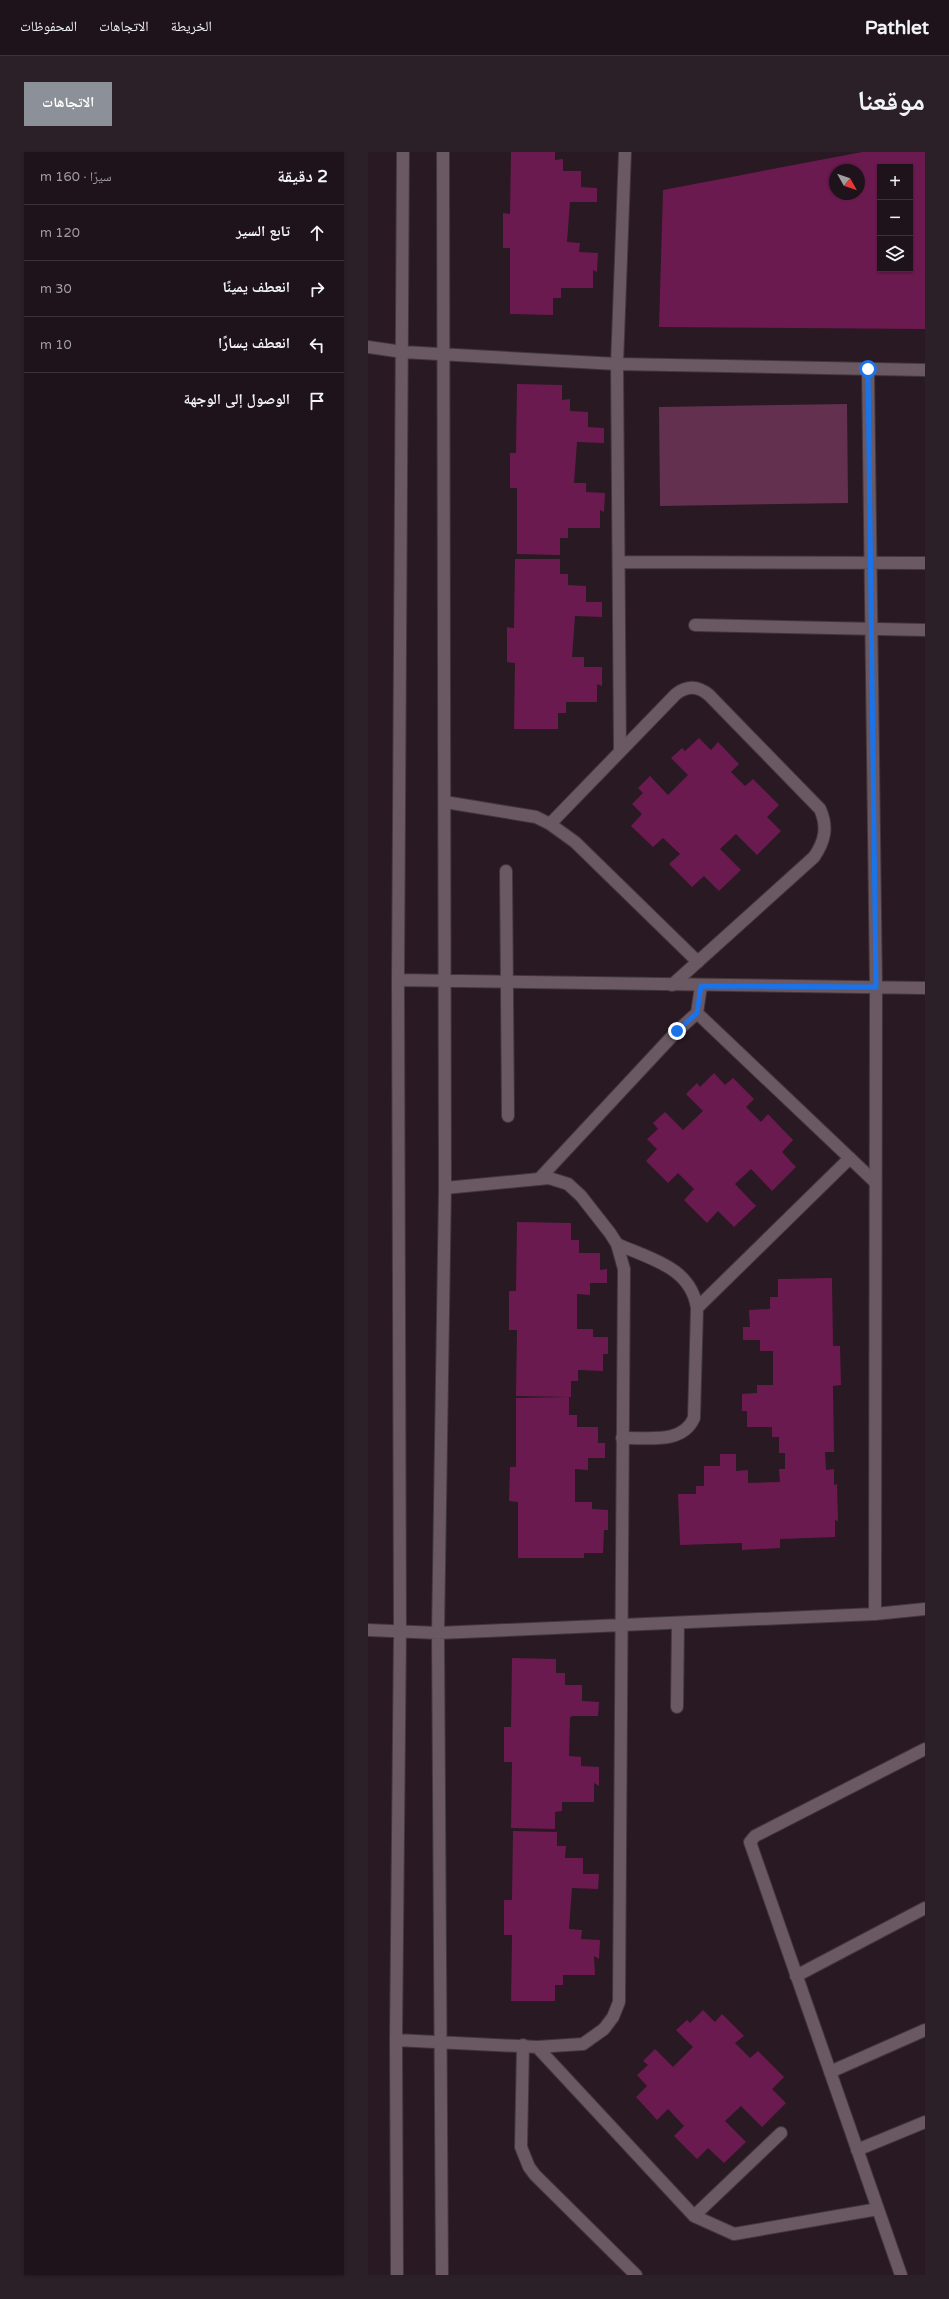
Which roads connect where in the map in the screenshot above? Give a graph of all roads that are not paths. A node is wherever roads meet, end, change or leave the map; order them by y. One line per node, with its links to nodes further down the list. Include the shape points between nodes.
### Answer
1 (403, 152): 5 (street)
2 (443, 152): 6 (street)
3 (625, 152): 7 (street)
4 (368, 347): 5 (street)
5 (403, 352): 6 (street); 21 (street)
6 (445, 354): 7 (street); 17 (street)
7 (617, 364): 8 (street); 10 (street)
8 (868, 369): 9 (street); 11 (street)
9 (925, 370)
10 (618, 562): 11 (street); 16 (street)
11 (871, 563): 12 (street); 14 (street)
12 (925, 563)
13 (695, 625): 14 (street)
14 (871, 629): 15 (street); 26 (street)
15 (925, 630)
16 (620, 751): 18 (street); 20 (street, via 684,688 702,690 820,809 825,820 822,846 814,857)
17 (445, 802): 18 (street, via 536,817); 22 (street)
18 (550, 824): 20 (street, via 575,842)
19 (506, 871): 23 (street)
20 (698, 962): 24 (street)
21 (398, 980): 22 (street); 42 (street)
22 (445, 981): 23 (street); 33 (street)
23 (506, 982): 24 (street); 29 (street)
24 (672, 986): 25 (street)
25 (701, 986): 26 (street); 28 (street)
26 (876, 987): 27 (street); 32 (street)
27 (925, 988)
28 (697, 1013): 30 (street); 31 (street, via 677,1031)
29 (508, 1116)
30 (850, 1158): 32 (street); 35 (street)
31 (539, 1179): 33 (street); 34 (street, via 558,1180 575,1190)
32 (875, 1182): 38 (street)
33 (445, 1188): 43 (street)
34 (617, 1244): 35 (street, via 682,1276 693,1291); 36 (street, via 624,1269)
35 (697, 1308): 36 (street, via 694,1418 690,1426 672,1437)
36 (622, 1438): 40 (street)
37 (925, 1608): 38 (street)
38 (875, 1614): 39 (street)
39 (678, 1623): 40 (street); 44 (street)
40 (620, 1625): 43 (street); 52 (street, via 619,2002 613,2017 604,2028 583,2044)
41 (368, 1630): 42 (street)
42 (400, 1631): 43 (street); 49 (street)
43 (438, 1633): 50 (street)
44 (677, 1707)
45 (925, 1749): 47 (street, via 755,1836 750,1842)
46 (925, 1908): 47 (street)
47 (796, 1976): 53 (street)
48 (925, 2030): 53 (street)
49 (396, 2040): 50 (street); 59 (street)
50 (439, 2040): 51 (street); 60 (street)
51 (523, 2045): 52 (street); 61 (street, via 520,2136 524,2157 535,2175)
52 (537, 2047): 58 (street)
53 (830, 2072): 56 (street)
54 (925, 2122): 56 (street)
55 (781, 2133): 58 (street)
56 (857, 2150): 57 (street)
57 (878, 2208): 58 (street, via 734,2234); 62 (street)
58 (694, 2216)
59 (397, 2275)
60 (442, 2275)
61 (636, 2275)
62 (901, 2275)

